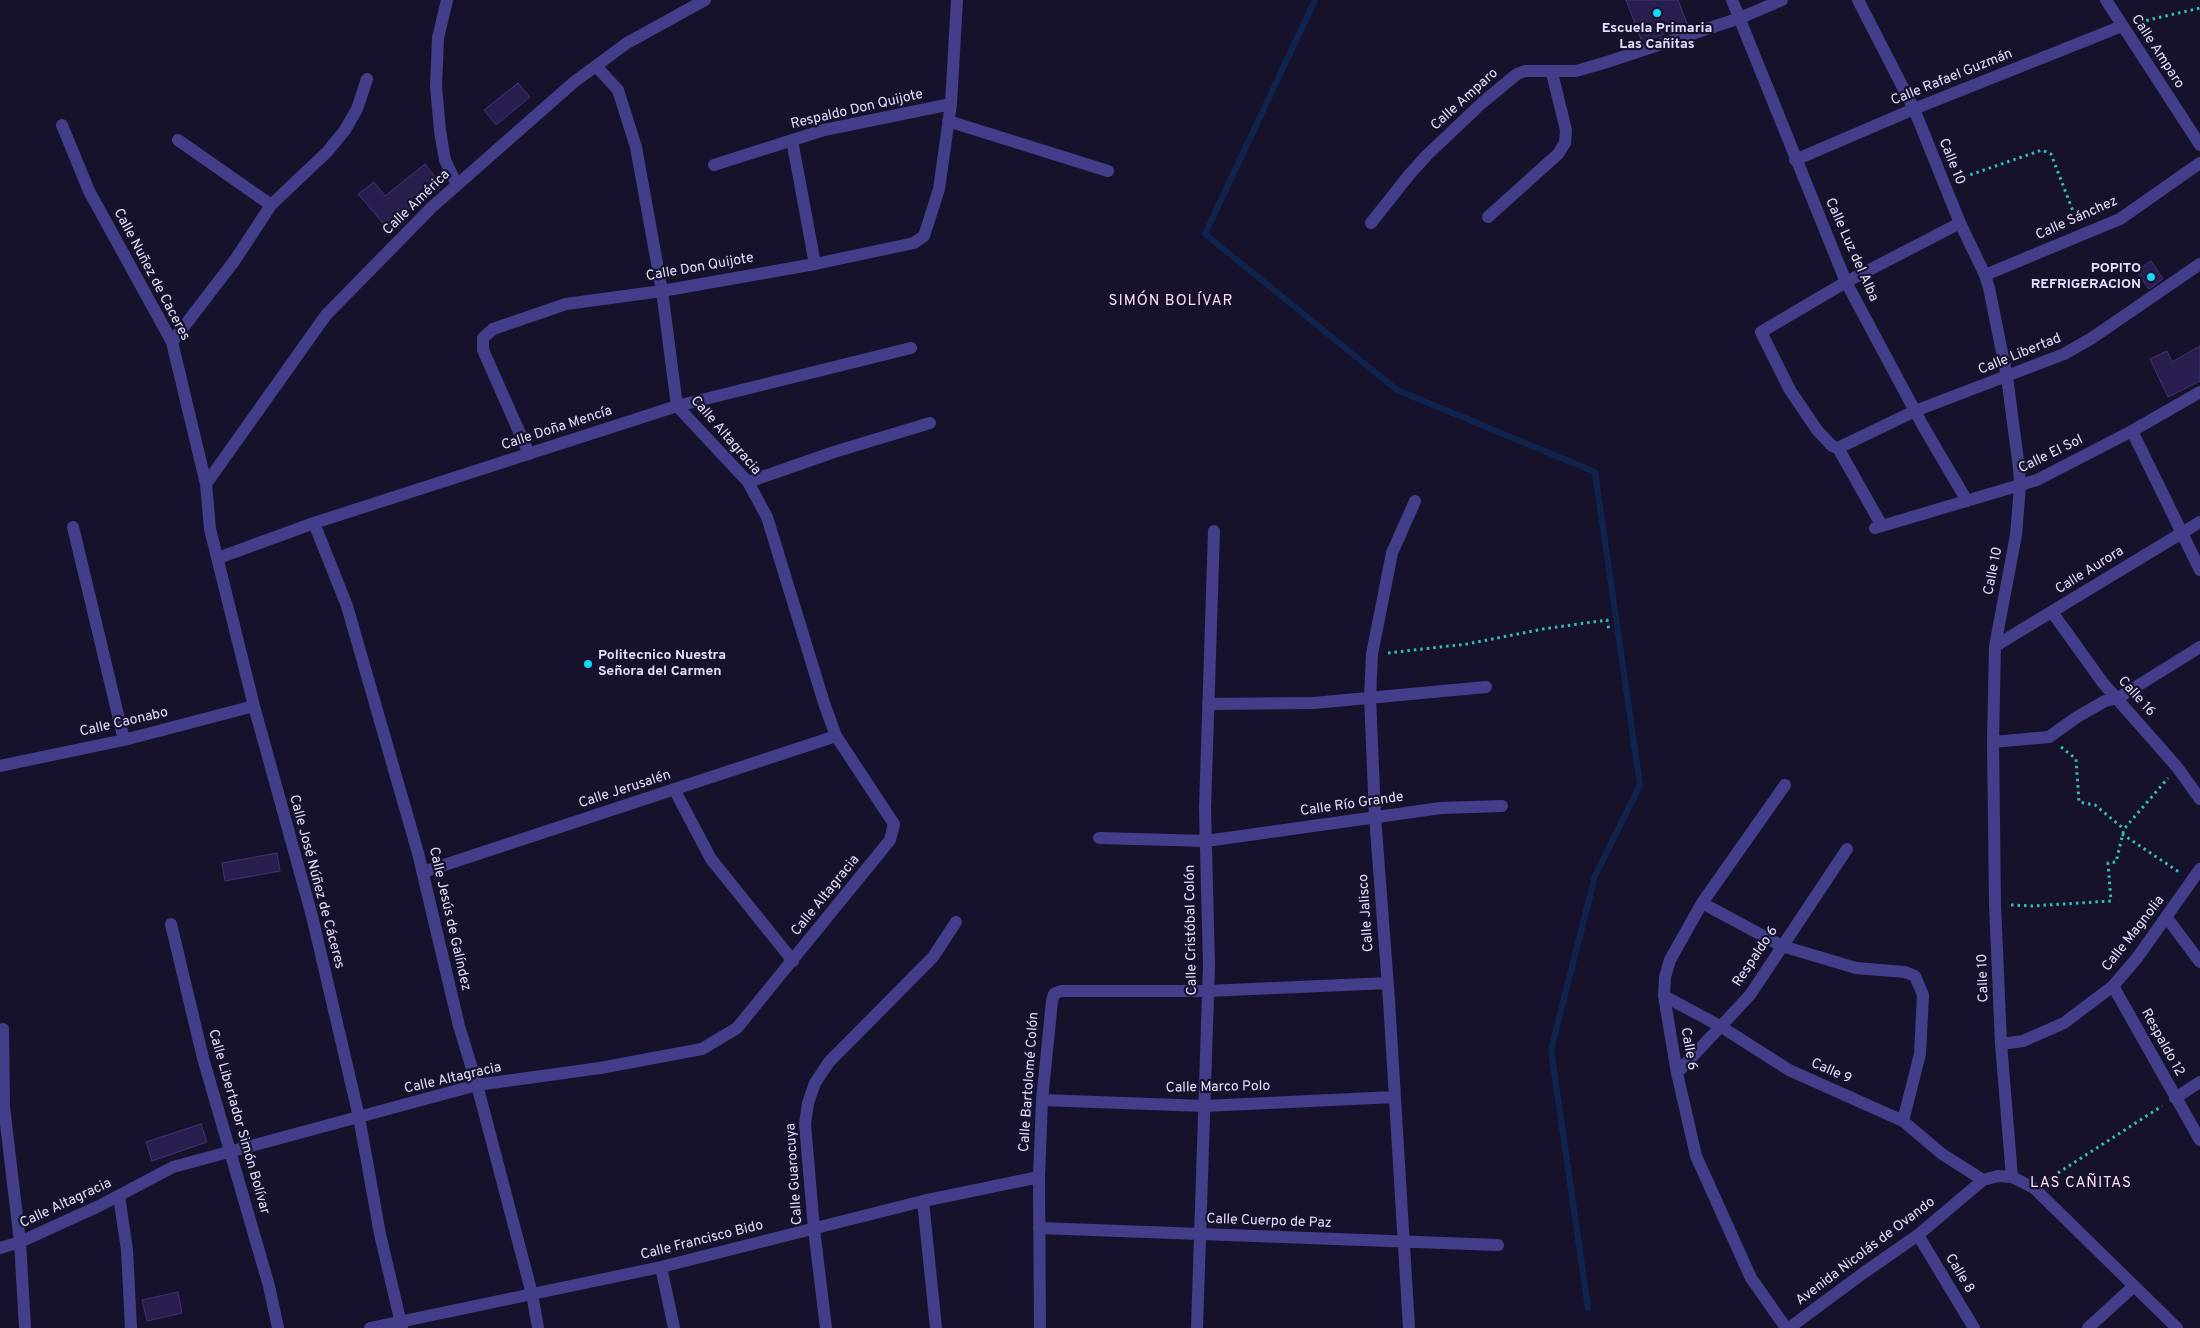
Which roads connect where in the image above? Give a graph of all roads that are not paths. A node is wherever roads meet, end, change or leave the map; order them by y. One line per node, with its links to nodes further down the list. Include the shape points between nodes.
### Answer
1 (447, 0): 24 (street, via 438,38 436,86 445,160)
2 (705, 0): 10 (street, Calle América, via 627,43)
3 (957, 0): 13 (street)
4 (1732, 0): 8 (street, Calle Luz del Alba)
5 (1782, 0): 8 (street, Calle Amparo)
6 (1858, 0): 14 (street, Calle 10)
7 (2106, 0): 9 (street, Calle Amparo)
8 (1740, 18): 11 (street, Calle Amparo, via 1604,64); 20 (street, Calle Luz del Alba)
9 (2122, 26): 14 (street, Calle Rafael Guzmán); 19 (street, Calle Amparo)
10 (596, 66): 24 (street, Calle América); 33 (street, Calle Altagracia, via 618,90 626,112 636,147)
11 (1552, 73): 26 (street, via 1565,124 1564,143 1558,154); 27 (street, Calle Amparo, via 1517,74 1490,96 1409,175)
12 (368, 80): 25 (street, via 345,130 327,152)
13 (951, 104): 15 (street); 18 (street, Respaldo Don Quijote, via 824,130)
14 (1914, 109): 20 (street, Calle Rafael Guzmán); 28 (street, Calle 10)
15 (948, 121): 23 (street); 29 (street, Calle Don Quijote, via 939,189 924,236 914,243)
16 (62, 125): 34 (street, Calle Nuñez de Caceres, via 89,191)
17 (178, 140): 25 (street)
18 (792, 140): 22 (street, Respaldo Don Quijote); 29 (street)
19 (2200, 145)
20 (1795, 160): 32 (street, Calle Luz del Alba)
21 (2200, 163): 31 (street, Calle Sánchez, via 2120,219)
22 (714, 165)
23 (1108, 171)
24 (457, 185): 46 (street, Calle América, via 326,315)
25 (271, 205): 34 (street, via 235,260)
26 (1488, 218)
27 (1371, 223)
28 (1960, 223): 31 (street, Calle 10); 32 (street)
29 (815, 264): 33 (street, Calle Don Quijote)
30 (2200, 264): 36 (street, Calle Libertad, via 2077,347)
31 (1985, 275): 36 (street, Calle 10)
32 (1846, 282): 39 (street, Calle Luz del Alba); 43 (street, via 1761,331 1808,417 1832,446)
33 (662, 291): 38 (street, Calle Altagracia); 44 (street, Calle Don Quijote, via 566,304 493,329 483,338 484,350)
34 (172, 342): 42 (street, Calle Nuñez de Caceres)
35 (911, 348): 38 (street, Calle Doña Mencía)
36 (2007, 377): 39 (street, Calle Libertad); 47 (street, Calle 10)
37 (2200, 392): 41 (street, Calle El Sol)
38 (677, 406): 44 (street, Calle Doña Mencía); 45 (street, Calle Altagracia)
39 (1915, 411): 43 (street, Calle Libertad); 49 (street, Calle Luz del Alba)
40 (930, 423): 45 (street)
41 (2132, 431): 47 (street, Calle El Sol); 54 (street)
42 (195, 445): 46 (street, Calle José Núñez de Cáceres)
43 (1838, 448): 49 (street, Calle El Sol, via 1879,528)
44 (529, 454): 51 (street, Calle Doña Mencía)
45 (748, 482): 65 (street, Calle Altagracia, via 768,518)
46 (206, 484): 55 (street, Calle José Núñez de Cáceres, via 210,529)
47 (2020, 486): 49 (street, Calle El Sol); 58 (street, Calle 10, via 2016,535)
48 (1415, 501): 61 (street, Calle Jalisco, via 1392,552 1372,654)
49 (1967, 501)
50 (2200, 522): 54 (street, Calle Aurora)
51 (314, 523): 55 (street, Calle Doña Mencía); 78 (street, Calle Jesús de Galíndez, via 347,606)
52 (73, 528): 66 (street)
53 (1214, 531): 63 (street, Calle Cristóbal Colón)
54 (2181, 534): 56 (street); 57 (street, Calle Aurora)
55 (218, 558): 64 (street, Calle José Núñez de Cáceres)
56 (2200, 570)
57 (2052, 612): 58 (street, Calle Aurora); 62 (street, Calle 16, via 2103,683)
58 (1995, 646): 67 (street, Calle 10)
59 (2200, 647): 62 (street)
60 (1486, 688): 61 (street)
61 (1370, 697): 63 (street, via 1314,702); 73 (street, Calle Jalisco)
62 (2118, 698): 67 (street, via 2105,701 2049,737); 71 (street, Calle 16)
63 (1208, 704): 75 (street, Calle Cristóbal Colón)
64 (254, 706): 66 (street, Calle Caonabo); 100 (street, Calle José Núñez de Cáceres, via 312,916)
65 (836, 736): 70 (street, Calle Jerusalén); 84 (street, Calle Altagracia, via 894,824 894,832)
66 (124, 740): 68 (street, Calle Caonabo)
67 (1993, 742): 92 (street, Calle 10, via 1995,904)
68 (0, 766)
69 (1785, 785): 79 (street, Calle 6)
70 (674, 789): 78 (street, Calle Jerusalén); 84 (street, via 711,859)
71 (2200, 799)
72 (1502, 806): 73 (street, Calle Río Grande, via 1441,808)
73 (1375, 816): 75 (street, Calle Río Grande); 86 (street, Calle Jalisco)
74 (1099, 838): 75 (street, Calle Río Grande)
75 (1206, 841): 88 (street, Calle Cristóbal Colón)
76 (1847, 848): 83 (street, Respaldo 6)
77 (2200, 869): 80 (street, Calle Magnolia)
78 (423, 872): 95 (street, Calle Jesús de Galíndez, via 459,1026)
79 (1702, 903): 83 (street); 89 (street, Calle 6, via 1670,960)
80 (2167, 918): 85 (street); 87 (street, Calle Magnolia)
81 (956, 922): 110 (street, Calle Guarocuya, via 933,957 829,1062 815,1083 805,1124)
82 (171, 924): 103 (street, Calle Libertador Simón Bolívar, via 203,1058)
83 (1782, 946): 90 (street, Respaldo 6, via 1750,994); 101 (street, via 1856,968 1905,972 1915,976 1923,995 1920,1054)
84 (793, 961): 95 (street, Calle Altagracia, via 737,1028 702,1049 600,1068)
85 (2200, 962)
86 (1388, 984): 88 (street, Calle Bartolomé Colón); 96 (street, Calle Jalisco)
87 (2113, 986): 92 (street, Calle Magnolia, via 2064,1023 2023,1041); 97 (street, Respaldo 12)
88 (1208, 991): 98 (street, Calle Bartolomé Colón, via 1061,990 1054,994); 99 (street, Calle Cristóbal Colón)
89 (1664, 996): 90 (street, Calle 9); 93 (street, Calle 6)
90 (1720, 1026): 93 (street, Respaldo 6); 101 (street, Calle 9, via 1789,1070)
91 (2, 1029): 114 (street, via 4,1107)
92 (2002, 1044): 105 (street, Calle 10)
93 (1677, 1073): 132 (street, Calle 6, via 1696,1156 1751,1278)
94 (2200, 1082): 97 (street)
95 (477, 1085): 100 (street, Calle Altagracia); 119 (street, Calle Jesús de Galíndez)
96 (1395, 1097): 99 (street, Calle Marco Polo); 113 (street, Calle Jalisco)
97 (2174, 1098): 102 (street, Respaldo 12)
98 (1042, 1100): 99 (street, Calle Marco Polo); 104 (street, Calle Bartolomé Colón)
99 (1204, 1106): 111 (street, Calle Cristóbal Colón)
100 (358, 1118): 103 (street, Calle Altagracia); 120 (street, Calle José Núñez de Cáceres, via 380,1234)
101 (1903, 1121): 106 (street, Calle 9, via 1942,1154)
102 (2200, 1140)
103 (230, 1152): 107 (street, Calle Altagracia, via 173,1167); 123 (street, Calle Libertador Simón Bolívar)
104 (1039, 1177): 108 (street, Calle Francisco Bido); 109 (street, Calle Bartolomé Colón)
105 (2012, 1177): 106 (street); 118 (street, via 2034,1188)
106 (1983, 1180): 112 (street, Avenida Nicolás de Ovando)
107 (119, 1196): 114 (street, Calle Altagracia); 122 (street, via 127,1250)
108 (923, 1201): 110 (street, Calle Francisco Bido); 128 (street)
109 (1039, 1228): 111 (street, Calle Cuerpo de Paz); 129 (street, Calle Bartolomé Colón)
110 (814, 1229): 117 (street, Calle Francisco Bido); 127 (street, Calle Guarocuya)
111 (1199, 1235): 113 (street, Calle Cuerpo de Paz); 130 (street, Calle Cristóbal Colón)
112 (1918, 1235): 132 (street, Avenida Nicolás de Ovando); 133 (street, Calle 8)
113 (1404, 1241): 115 (street, Calle Cuerpo de Paz); 131 (street, Calle Jalisco)
114 (20, 1242): 116 (street, Calle Altagracia); 121 (street)
115 (1498, 1245)
116 (0, 1248)
117 (661, 1267): 119 (street, Calle Francisco Bido); 126 (street)
118 (2134, 1286): 134 (street); 135 (street)
119 (532, 1294): 120 (street, Calle Francisco Bido); 125 (street, Calle Jesús de Galíndez)
120 (402, 1325): 124 (street, Calle Francisco Bido)
121 (25, 1328)
122 (131, 1328)
123 (278, 1328)
124 (370, 1328)
125 (538, 1328)
126 (674, 1328)
127 (826, 1328)
128 (936, 1328)
129 (1040, 1328)
130 (1197, 1328)
131 (1409, 1328)
132 (1788, 1328)
133 (1974, 1328)
134 (2088, 1328)
135 (2177, 1328)

